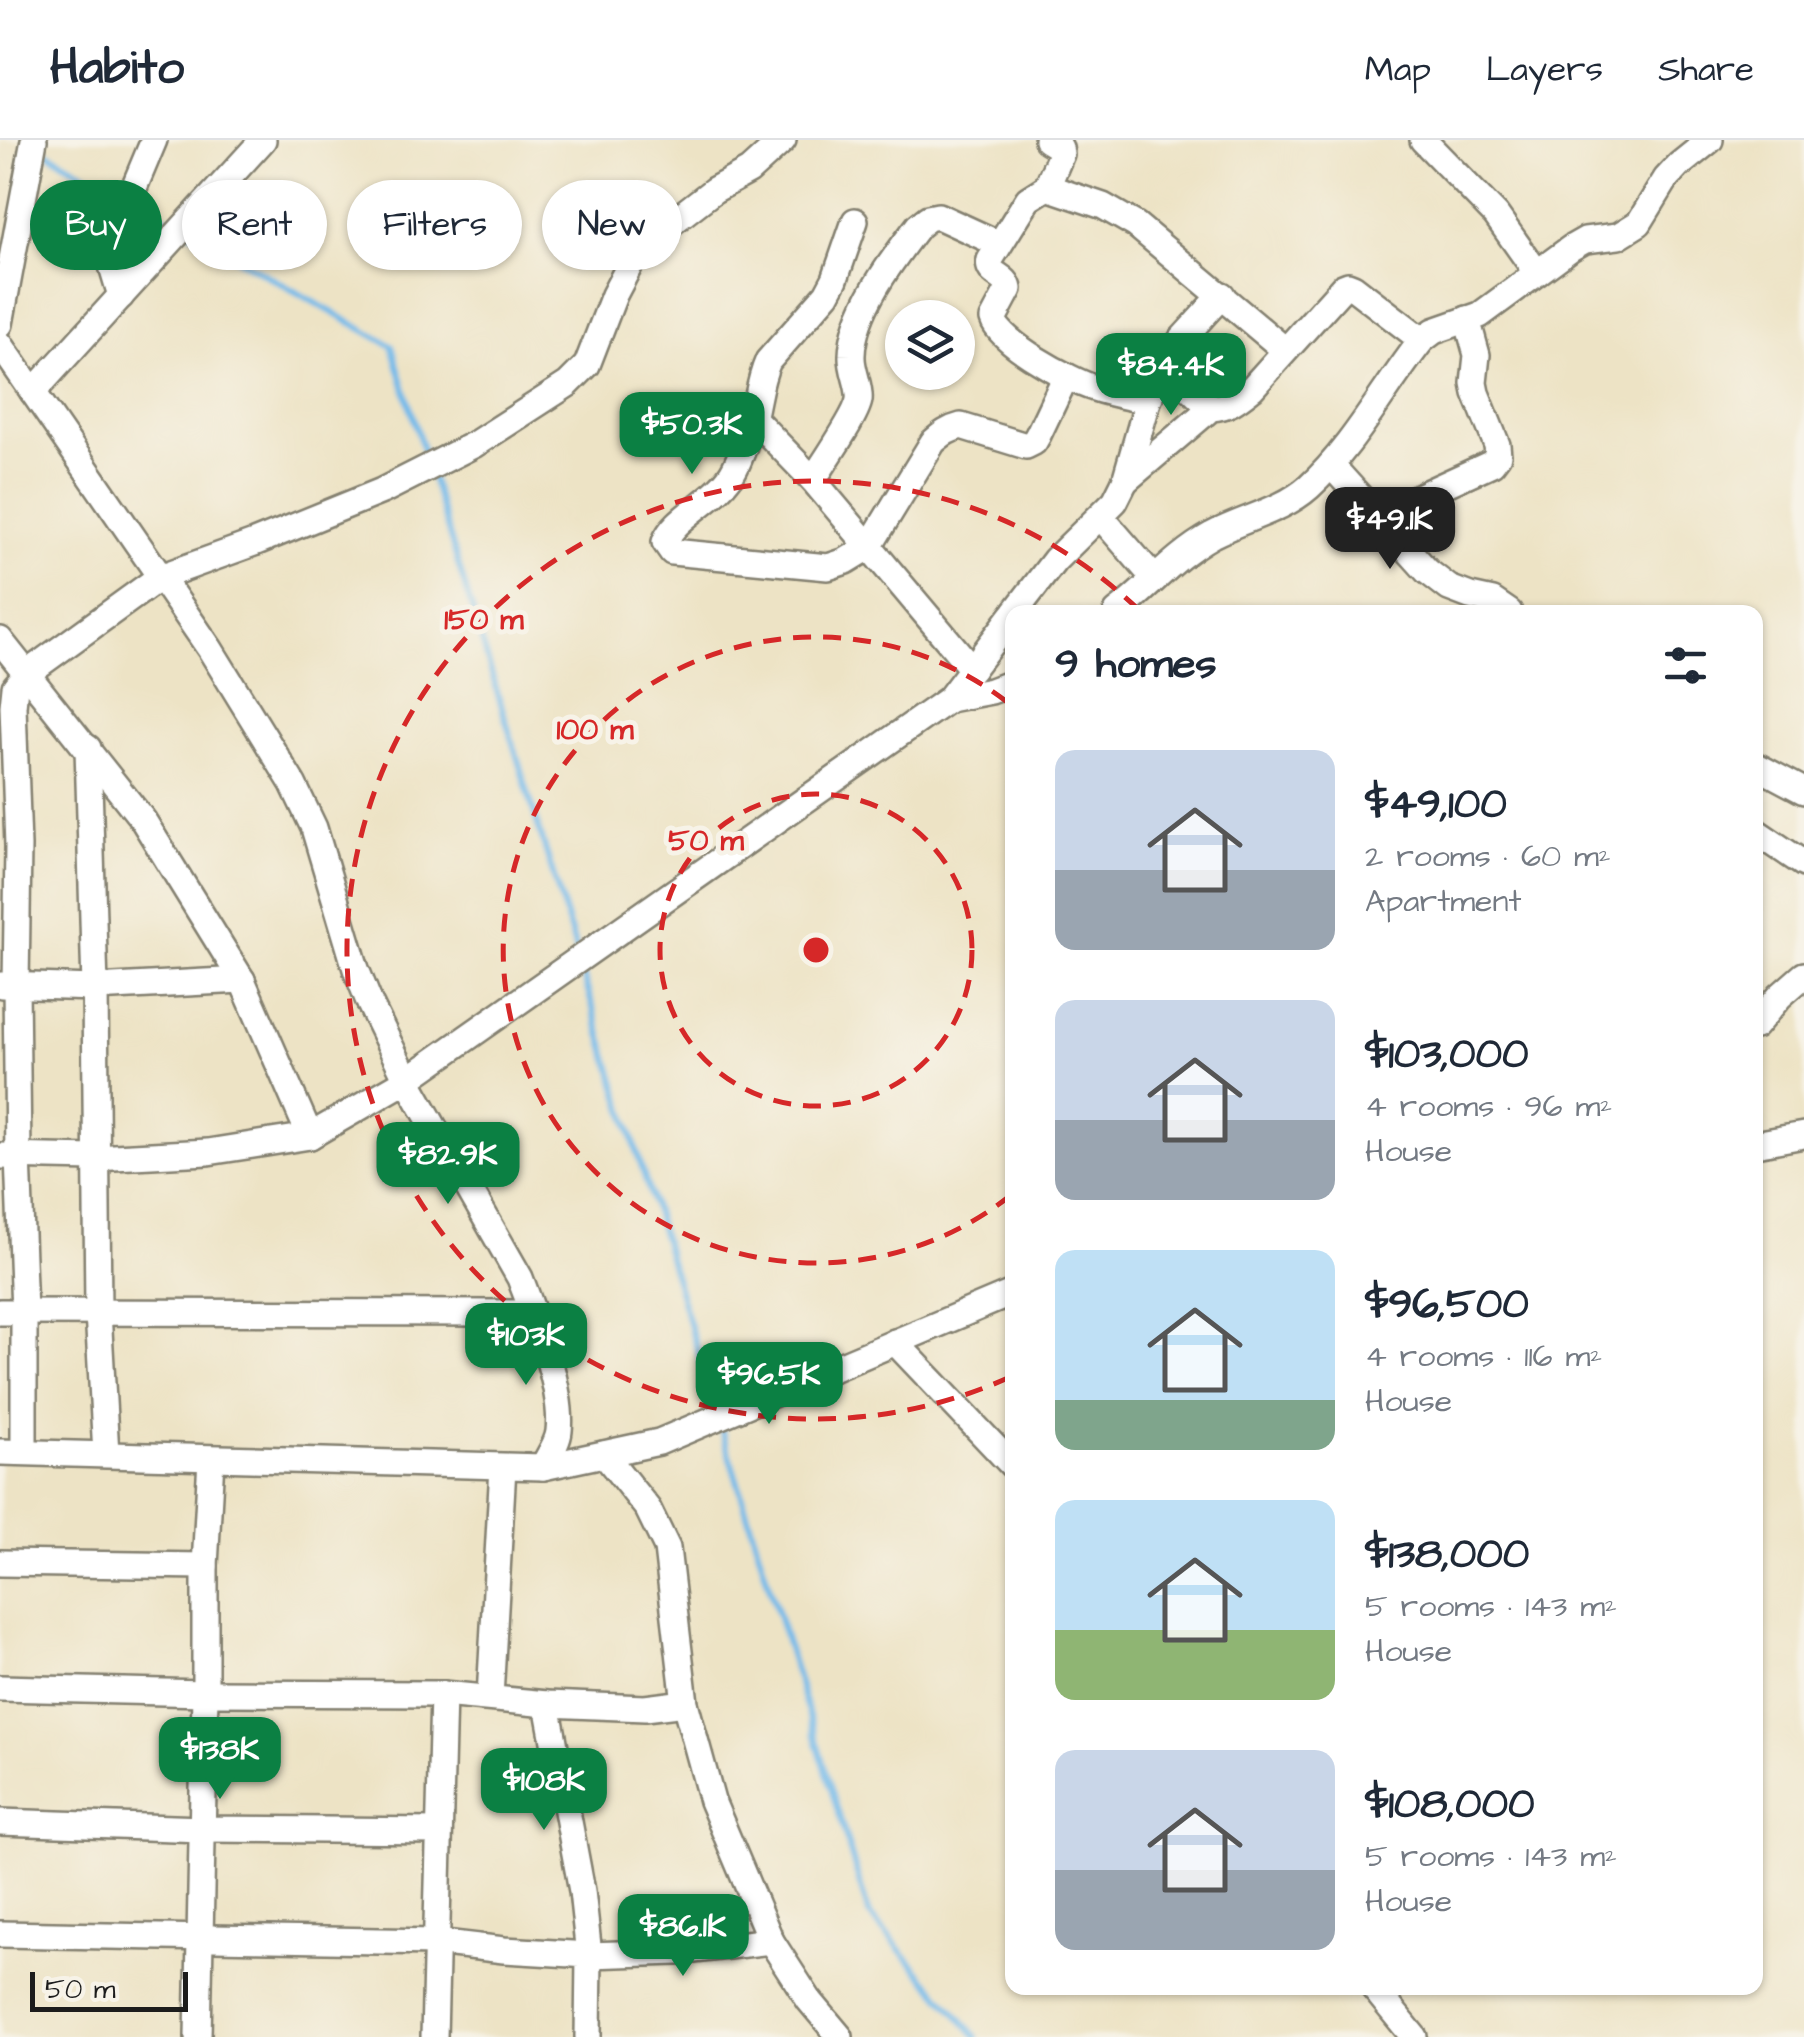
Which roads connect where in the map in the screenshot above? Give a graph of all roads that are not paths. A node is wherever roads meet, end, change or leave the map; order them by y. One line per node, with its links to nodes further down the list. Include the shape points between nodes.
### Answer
1 (34, 140): 15 (street)
2 (154, 140): 13 (street, via 113,238)
3 (263, 140): 13 (street)
4 (783, 140): 31 (street, via 634,257 586,365 568,384 475,444 382,491)
5 (1048, 140): 8 (street, via 1061,154)
6 (1424, 140): 11 (street, via 1496,215)
7 (1710, 140): 11 (street, via 1666,179 1626,233 1585,240)
8 (1047, 187): 10 (street, via 1028,199); 12 (street, via 1136,225)
9 (855, 221): 24 (street, via 827,294 768,361)
10 (999, 244): 20 (street, via 988,266 1009,289 994,325); 26 (street, via 938,216 918,226 861,316 852,351 859,403)
11 (1537, 274): 14 (street)
12 (1222, 295): 18 (street); 19 (street)
13 (121, 296): 21 (street)
14 (1467, 319): 16 (street); 28 (street, via 1477,356 1476,394 1498,455)
15 (0, 324)
16 (1422, 340): 18 (street, via 1348,285); 25 (street)
17 (0, 344): 21 (street)
18 (1285, 350): 23 (street, via 1235,402)
19 (1164, 364): 22 (street); 23 (street)
20 (1066, 376): 22 (street); 30 (street, via 1026,446 961,426 943,433)
21 (33, 392): 31 (street)
22 (1148, 401): 27 (street)
23 (1211, 408): 27 (street)
24 (753, 418): 26 (street); 30 (street, via 734,470 668,532 664,542 672,552 828,567)
25 (1330, 465): 28 (street); 32 (street, via 1306,490 1213,534)
26 (813, 480): 30 (street)
27 (1125, 481): 29 (street)
28 (1376, 516): 35 (street, via 1449,588)
29 (1101, 517): 32 (street); 33 (street, via 1055,560)
30 (869, 547): 38 (street)
31 (160, 577): 40 (street); 52 (street, via 293,784 314,828 356,969)
32 (1154, 578): 34 (street)
33 (1021, 605)
34 (1125, 605)
35 (1500, 605)
36 (1005, 626): 38 (street)
37 (0, 640): 40 (street)
38 (972, 670): 41 (street)
39 (1005, 685): 41 (street)
40 (13, 689): 42 (street); 49 (street, via 18,846)
41 (950, 698): 52 (street)
42 (88, 748): 48 (street, via 143,820); 50 (street)
43 (1763, 769): 44 (street)
44 (1804, 791)
45 (1763, 836): 46 (street)
46 (1804, 864)
47 (1804, 974): 51 (street)
48 (242, 980): 50 (street); 54 (street)
49 (8, 985): 50 (street); 56 (street)
50 (95, 988): 57 (street)
51 (1763, 1016)
52 (407, 1080): 54 (street); 61 (street, via 520,1278)
53 (1804, 1135): 55 (street)
54 (310, 1136): 57 (street, via 208,1152)
55 (1763, 1143)
56 (9, 1156): 57 (street); 59 (street)
57 (96, 1158): 60 (street)
58 (1005, 1296): 62 (street)
59 (12, 1312): 60 (street); 63 (street)
60 (98, 1312): 61 (street); 64 (street)
61 (533, 1313): 69 (street, via 558,1402 559,1434)
62 (895, 1342): 65 (street, via 659,1442); 66 (street)
63 (12, 1452): 64 (street)
64 (106, 1454): 67 (street)
65 (604, 1454): 69 (street); 76 (street, via 648,1509 667,1548)
66 (1005, 1458)
67 (211, 1459): 68 (street); 71 (street)
68 (503, 1467): 69 (street); 75 (street)
69 (542, 1467)
70 (0, 1562): 71 (street)
71 (205, 1566): 73 (street)
72 (0, 1688): 73 (street)
73 (205, 1694): 74 (street); 79 (street)
74 (443, 1694): 75 (street); 80 (street)
75 (490, 1697): 77 (street)
76 (685, 1703): 77 (street); 83 (street, via 712,1801)
77 (548, 1704): 85 (street)
78 (0, 1822): 79 (street)
79 (202, 1829): 80 (street); 82 (street)
80 (438, 1831): 84 (street)
81 (0, 1934): 82 (street)
82 (200, 1938): 84 (street); 87 (street)
83 (772, 1941): 85 (street); 90 (street)
84 (435, 1942): 85 (street); 88 (street)
85 (589, 1956): 89 (street)
86 (1380, 1995): 91 (street)
87 (198, 2037)
88 (434, 2037)
89 (588, 2037)
90 (840, 2037)
91 (1414, 2037)

